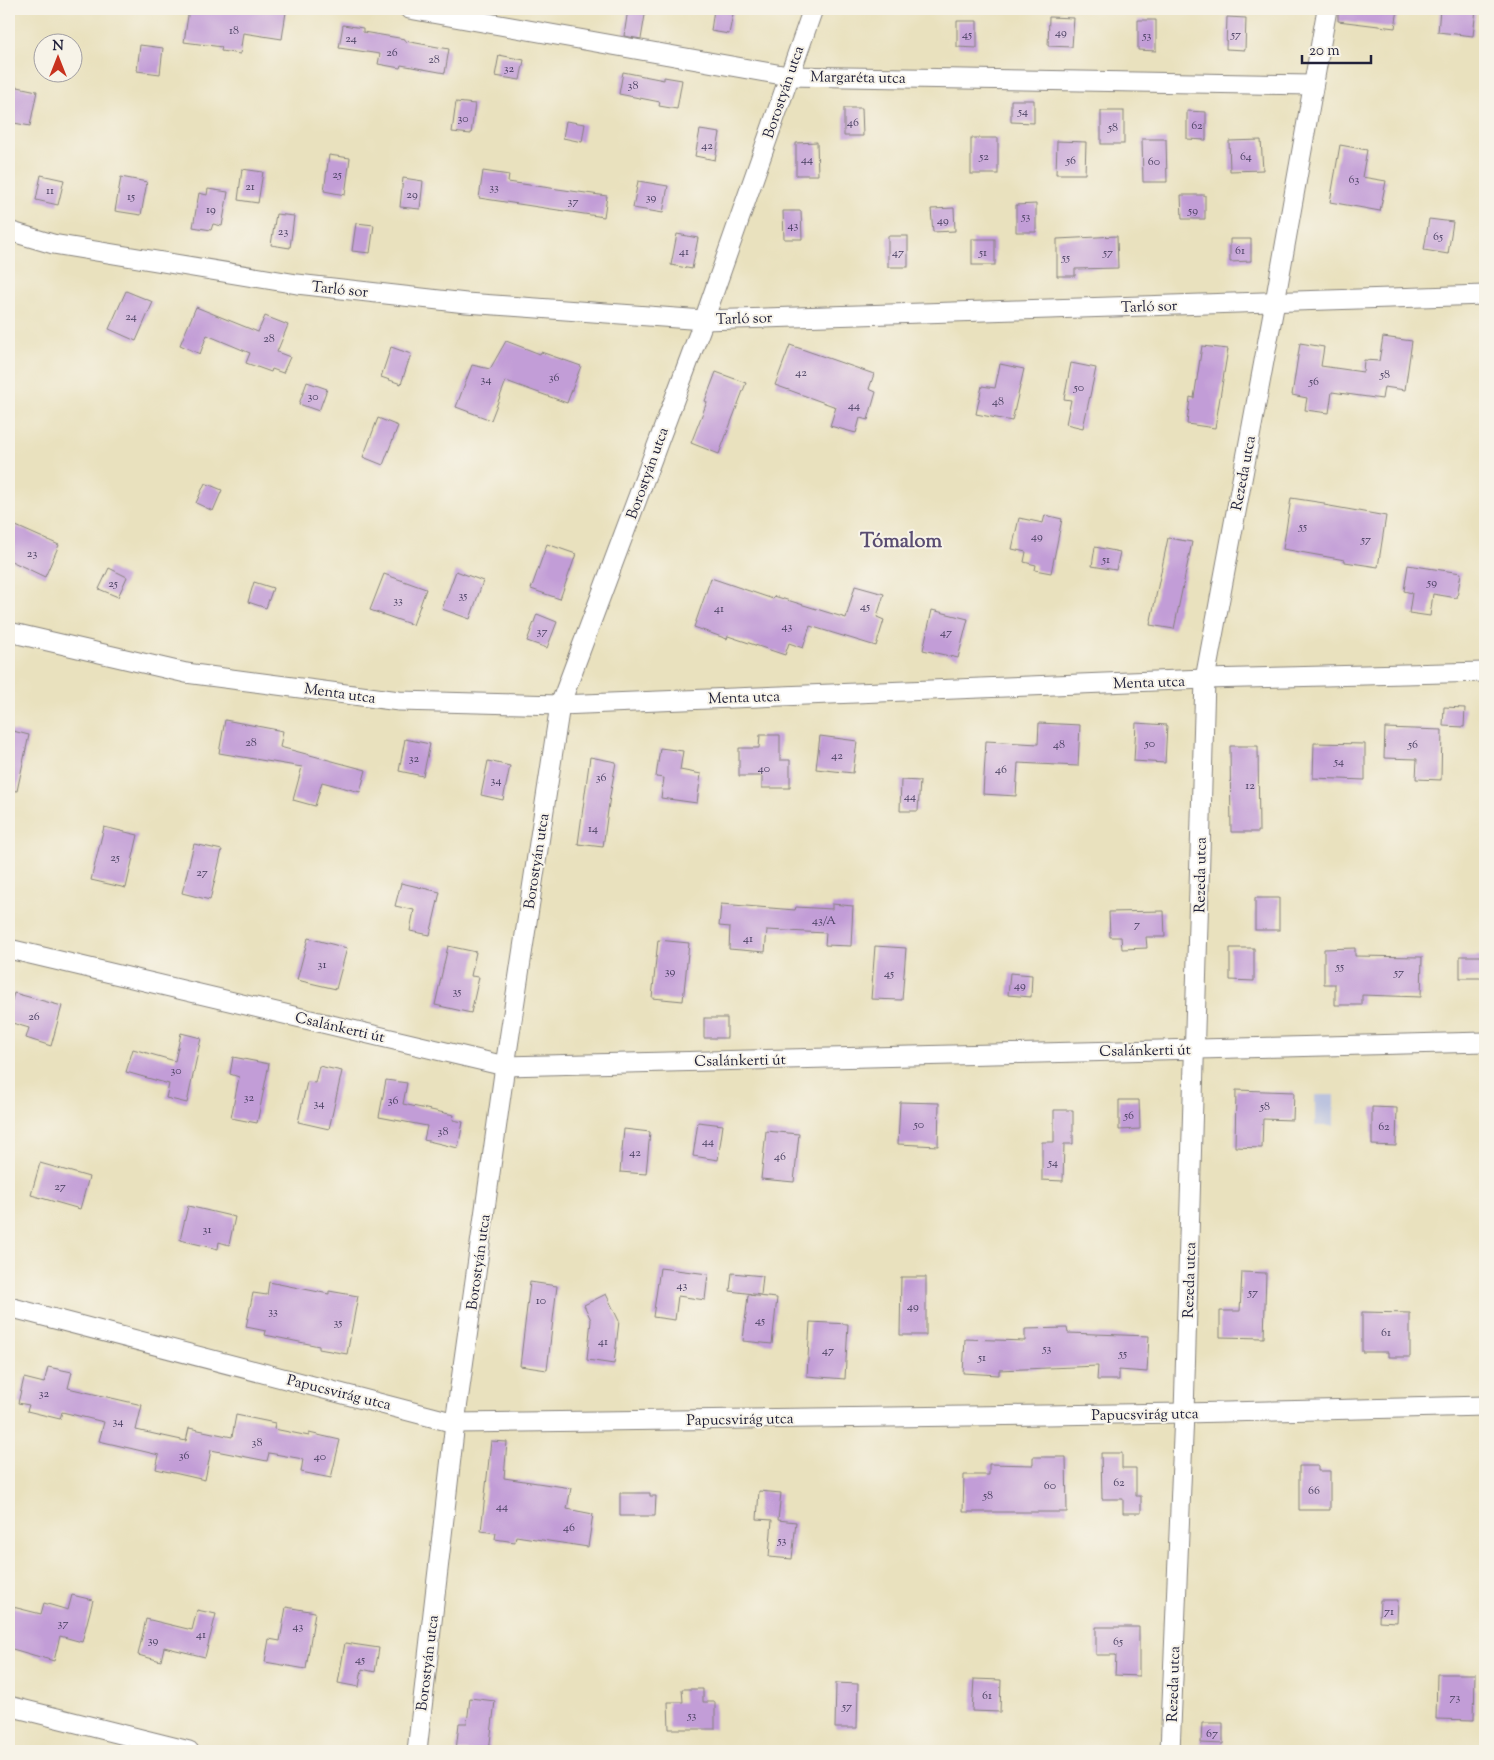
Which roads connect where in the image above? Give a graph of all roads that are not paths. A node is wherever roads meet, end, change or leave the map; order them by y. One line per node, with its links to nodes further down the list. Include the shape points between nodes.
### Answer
1 (409, 9): 4 (street, Margaréta utca)
2 (813, 9): 4 (street, Borostyán utca)
3 (1327, 9): 5 (street, Rezeda utca)
4 (788, 76): 5 (street, Margaréta utca); 9 (street, Borostyán utca)
5 (1313, 85): 8 (street, Rezeda utca)
6 (9, 231): 9 (street, Tarló sor, via 53,244 296,284 466,303)
7 (1485, 295): 8 (street, Tarló sor)
8 (1275, 302): 9 (street, Tarló sor); 12 (street, Rezeda utca)
9 (704, 320): 13 (street, Borostyán utca)
10 (9, 632): 13 (street, Menta utca, via 186,672 399,701)
11 (1485, 672): 12 (street, Menta utca)
12 (1205, 679): 13 (street, Menta utca); 16 (street, Rezeda utca)
13 (560, 705): 17 (street, Borostyán utca)
14 (9, 949): 17 (street, Csalánkerti út)
15 (1485, 1042): 16 (street, Csalánkerti út)
16 (1196, 1048): 17 (street, Csalánkerti út); 20 (street, Rezeda utca)
17 (505, 1066): 21 (street, Borostyán utca)
18 (9, 1308): 21 (street, Papucsvirág utca)
19 (1485, 1406): 20 (street, Papucsvirág utca)
20 (1184, 1413): 21 (street, Papucsvirág utca); 25 (street, Rezeda utca)
21 (455, 1422): 24 (street, Borostyán utca)
22 (9, 1706): 23 (street)
23 (189, 1751)
24 (417, 1751)
25 (1170, 1751)

